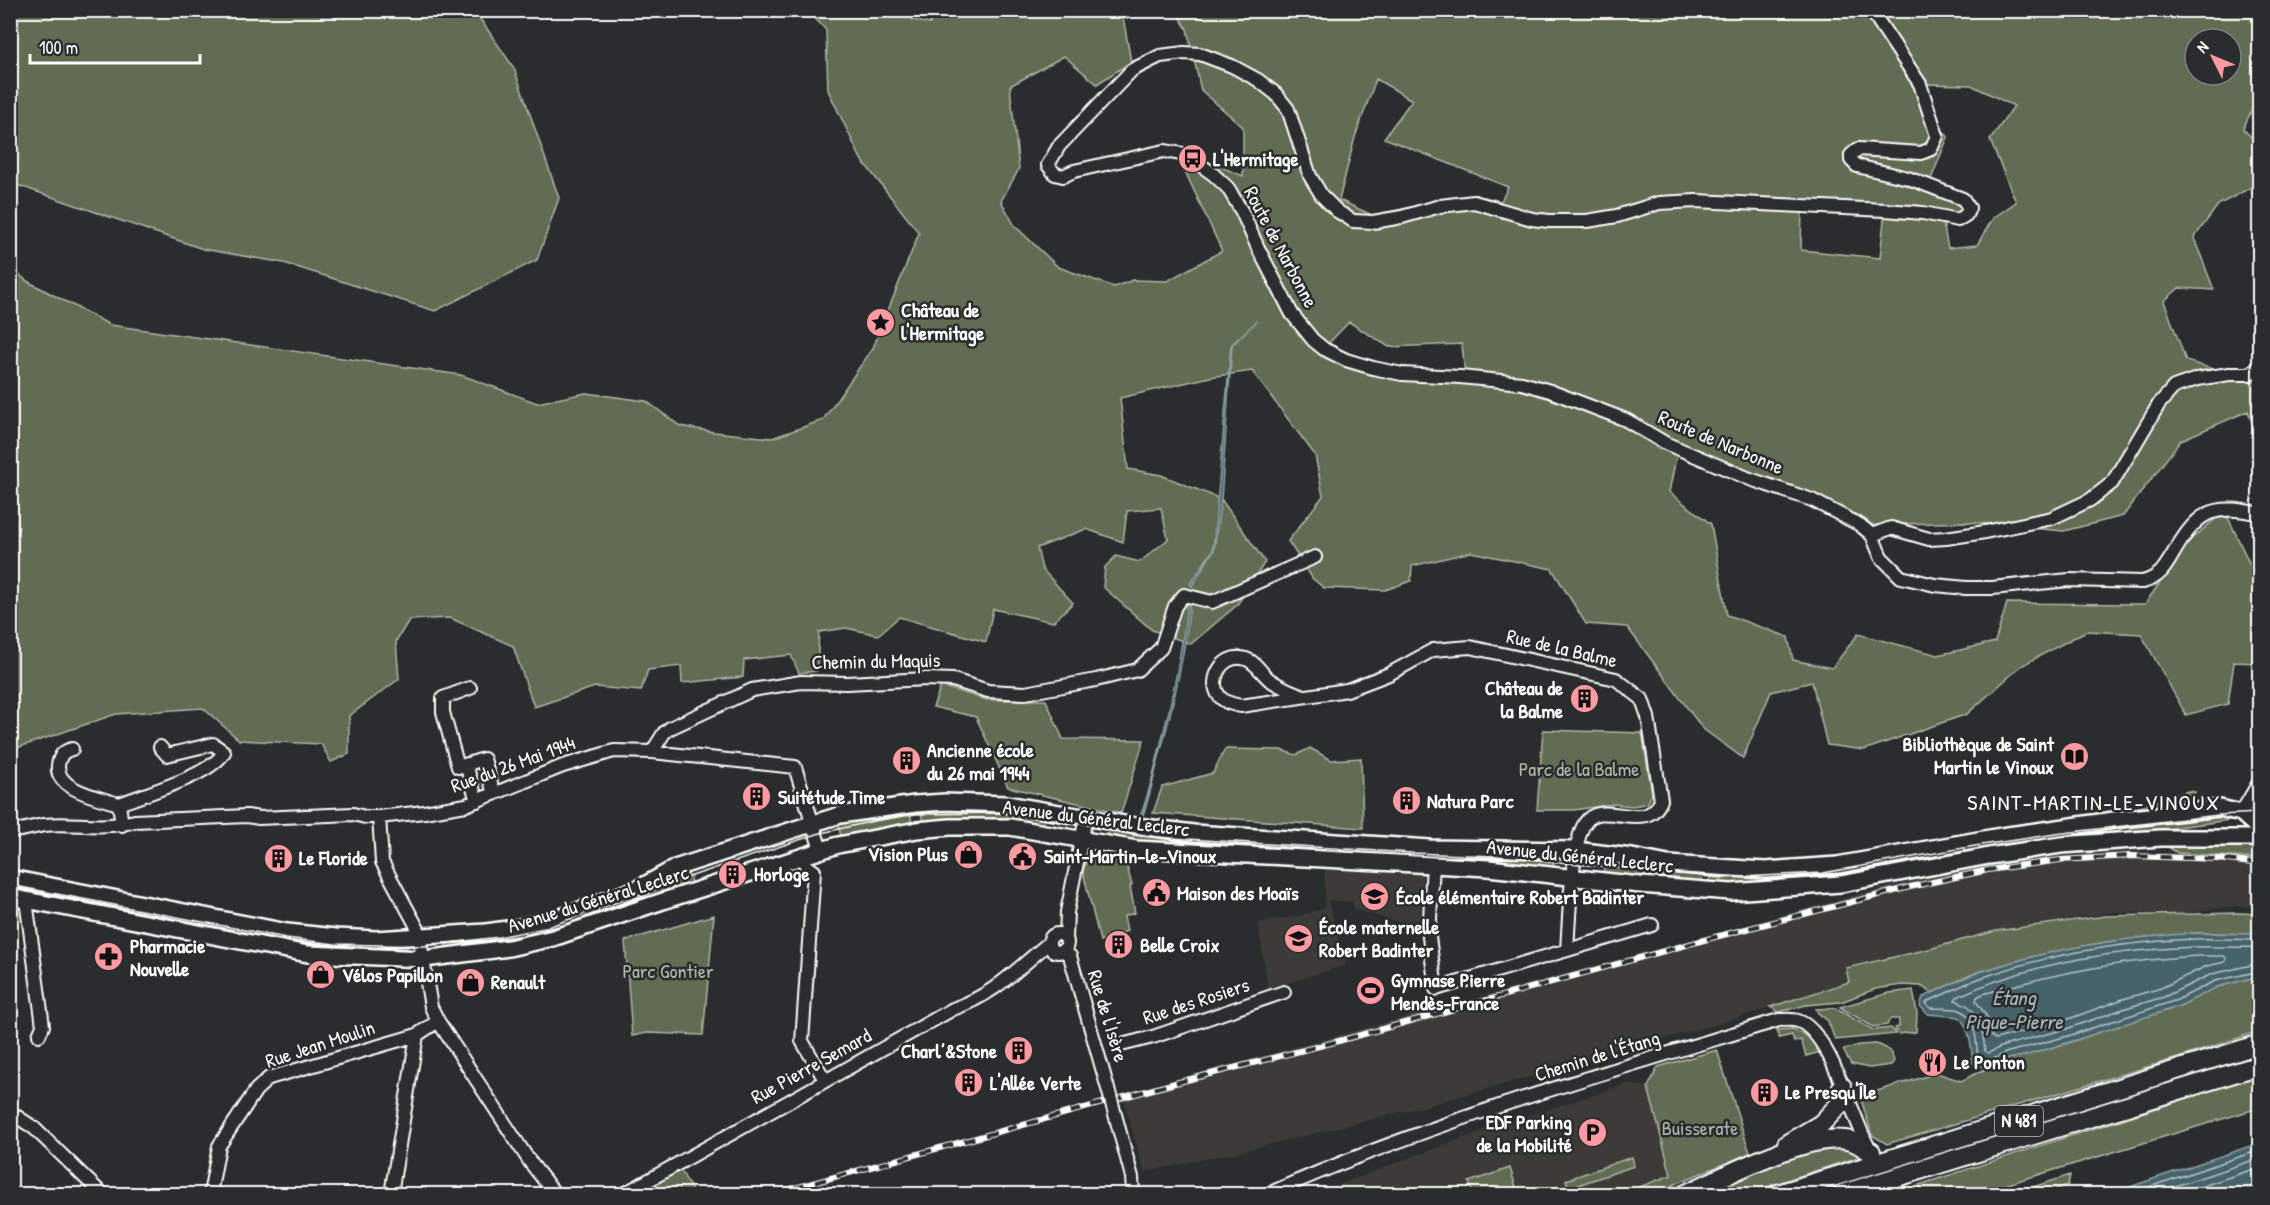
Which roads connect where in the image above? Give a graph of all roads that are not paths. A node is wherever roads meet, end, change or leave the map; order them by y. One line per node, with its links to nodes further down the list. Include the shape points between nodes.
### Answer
1 (1871, 10): 4 (street, Route de Narbonne, via 1920,84 1937,136 1931,149 1921,153 1857,149 1851,160 1857,166 1908,178 1963,198 1969,208 1958,219 1885,210 1696,201 1659,203 1587,221 1532,219 1474,202 1373,222 1353,220 1322,196 1310,176 1288,109 1276,94 1232,66 1200,54 1184,53 1160,56 1122,78 1059,146 1048,165 1055,174 1063,176 1164,151 1182,154 1228,188 1292,314 1324,349 1372,369 1522,383 1550,391 1626,420 1708,462 1812,500)
2 (2259, 366): 4 (street, via 2249,374 2197,379 2174,387 2159,404 2112,483 2090,500 2052,518 1946,538 1929,539 1891,528)
3 (2259, 514): 4 (street, Route de Narbonne, via 2230,508 2202,516 2187,529 2162,573 2143,582 2069,579 1992,588 1935,585 1901,577 1881,557)
4 (1872, 535)
5 (1315, 557): 10 (street, Chemin du Maquis, via 1212,602 1184,596 1175,606 1161,648 1137,670 1026,693 988,692 953,680 926,679 801,682 752,690 670,728)
6 (470, 688): 11 (street, via 443,698 442,704 458,767)
7 (1304, 696): 7 (street, Rue de la Balme, via 1268,678 1244,658 1227,661 1218,668 1215,678 1221,698 1241,706); 26 (street, Rue de la Balme, via 1347,690 1389,674 1433,650 1470,647 1616,678 1642,699 1661,800 1657,809 1642,816 1603,814 1585,821)
8 (160, 747): 15 (street, via 167,755 213,744 224,752 206,770)
9 (72, 749): 15 (street, via 64,751 57,766 58,776 66,785)
10 (652, 752): 13 (street, Rue du 26 Mai 1944, via 614,751 591,757); 19 (street, Rue du 26 Mai 1944, via 795,767)
11 (466, 765): 13 (street, via 484,759); 14 (street)
12 (2259, 781): 18 (street)
13 (495, 794): 14 (street, Rue du 26 Mai 1944)
14 (477, 801): 16 (street, Rue du 26 Mai 1944)
15 (119, 804): 20 (street)
16 (379, 817): 20 (street, Rue du 26 Mai 1944, via 247,816 135,821); 33 (street, via 382,862)
17 (1086, 817): 19 (main road, Avenue du Général Leclerc, via 1007,804 945,802 840,815); 24 (street); 26 (main road, Avenue du Général Leclerc, via 1194,833 1430,848)
18 (2240, 818): 22 (main road, Avenue du Général Leclerc); 23 (main road, Avenue du Général Leclerc, via 2239,826 2229,830); 26 (main road, Avenue du Général Leclerc, via 2220,808 2001,836 1859,862 1765,870 1668,864)
19 (814, 823): 25 (street, Rue du 26 Mai 1944); 33 (main road, Avenue du Général Leclerc, via 675,868 640,887 564,916 522,927)
20 (122, 825): 21 (street, Rue du 26 Mai 1944, via 43,825)
21 (10, 831)
22 (2257, 835): 23 (main road, Avenue du Général Leclerc)
23 (2180, 837): 30 (main road, Avenue du Général Leclerc, via 2061,845 1841,884 1759,891)
24 (1083, 839): 25 (main road, Avenue du Général Leclerc, via 1010,827 950,827); 27 (main road, Avenue du Général Leclerc, via 1136,849); 34 (street)
25 (821, 850): 36 (main road, Avenue du Général Leclerc, via 553,938)
26 (1576, 850): 30 (street, Rue de la Balme)
27 (1433, 864): 30 (main road, Avenue du Général Leclerc); 35 (street, via 1429,937 1436,989)
28 (806, 866): 44 (street, via 814,871 802,1041)
29 (10, 878): 33 (main road, Avenue du Général Leclerc, via 287,932 366,939)
30 (1573, 878): 35 (street, Rue de la Balme)
31 (18, 899): 36 (main road, Avenue du Général Leclerc, via 308,954); 39 (street, Avenue du Général Leclerc, via 43,1026)
32 (1653, 926): 35 (street)
33 (419, 932): 36 (street)
34 (1057, 944): 44 (street, Rue Pierre Semard, via 977,999); 54 (street, Rue de l'Isère, bridge, via 1070,956 1132,1177)
35 (1567, 950)
36 (424, 959): 38 (street, via 431,1007)
37 (1284, 992): 42 (street, Rue des Rosiers)
38 (438, 1021): 40 (street, Rue Jean Moulin); 52 (street)
39 (39, 1035)
40 (417, 1035): 50 (street, Rue Jean Moulin, via 269,1078 256,1090 219,1146); 51 (street)
41 (2259, 1044): 57 (highway, N 481)
42 (1121, 1045)
43 (2259, 1065): 58 (highway, N 481)
44 (825, 1080): 53 (street, Rue Pierre Semard)
45 (1842, 1087): 47 (street, Chemin de l'Étang); 48 (highway, via 1840,1104 1821,1124); 55 (street, Chemin de l'Étang, via 1823,1044 1809,1027 1797,1020 1779,1020 1489,1110)
46 (10, 1112): 49 (street, via 34,1128)
47 (1871, 1152): 48 (highway, via 1852,1141 1832,1139)
48 (1754, 1163): 56 (highway)
49 (102, 1194)
50 (210, 1194)
51 (391, 1194)
52 (555, 1194)
53 (624, 1194)
54 (1133, 1194)
55 (1268, 1194)
56 (1686, 1194)
57 (1778, 1194)
58 (1842, 1194)

